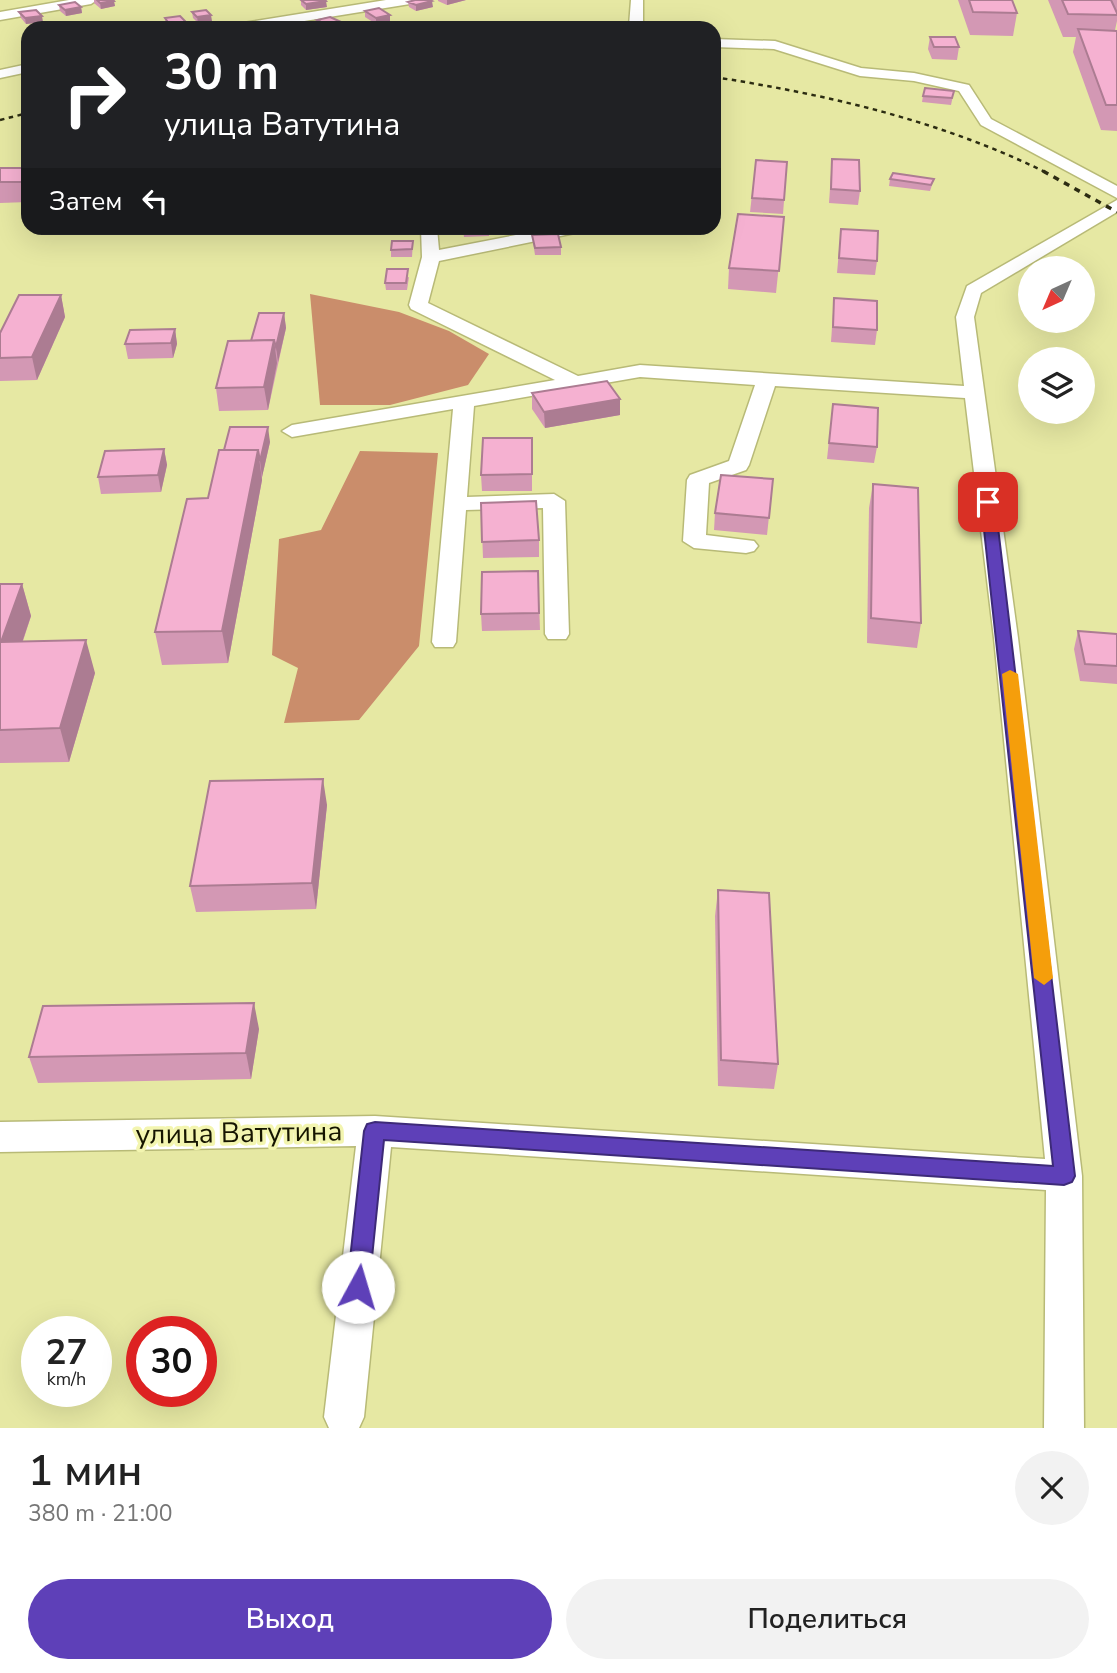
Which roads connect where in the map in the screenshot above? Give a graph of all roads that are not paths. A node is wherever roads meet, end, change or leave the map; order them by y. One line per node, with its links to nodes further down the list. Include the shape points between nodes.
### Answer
1 (91, 0): 4 (street)
2 (410, 0): 5 (street)
3 (637, 0): 6 (street)
4 (0, 16)
5 (280, 21)
6 (636, 21)
7 (721, 43): 10 (street, via 775,45 860,72 964,88 986,122)
8 (21, 70): 9 (street)
9 (0, 74)
10 (1117, 193)
11 (1117, 205): 17 (street, via 972,290 965,317)
12 (429, 235): 14 (street)
13 (540, 235): 14 (street)
14 (431, 257): 16 (street, via 418,305)
15 (766, 379): 16 (street, via 640,371); 17 (street); 21 (street, via 738,465 698,480 694,541)
16 (575, 382): 18 (street)
17 (974, 393): 26 (street, via 1006,638)
18 (464, 401): 19 (street); 20 (street)
19 (292, 431)
20 (456, 504): 22 (street, via 554,501); 23 (street)
21 (746, 546)
22 (556, 634)
23 (444, 642)
24 (375, 1131): 25 (street, улица Ватутина); 26 (street, улица Ватутина); 27 (street)
25 (0, 1137)
26 (1064, 1176): 28 (street)
27 (344, 1417)
28 (1064, 1428)

